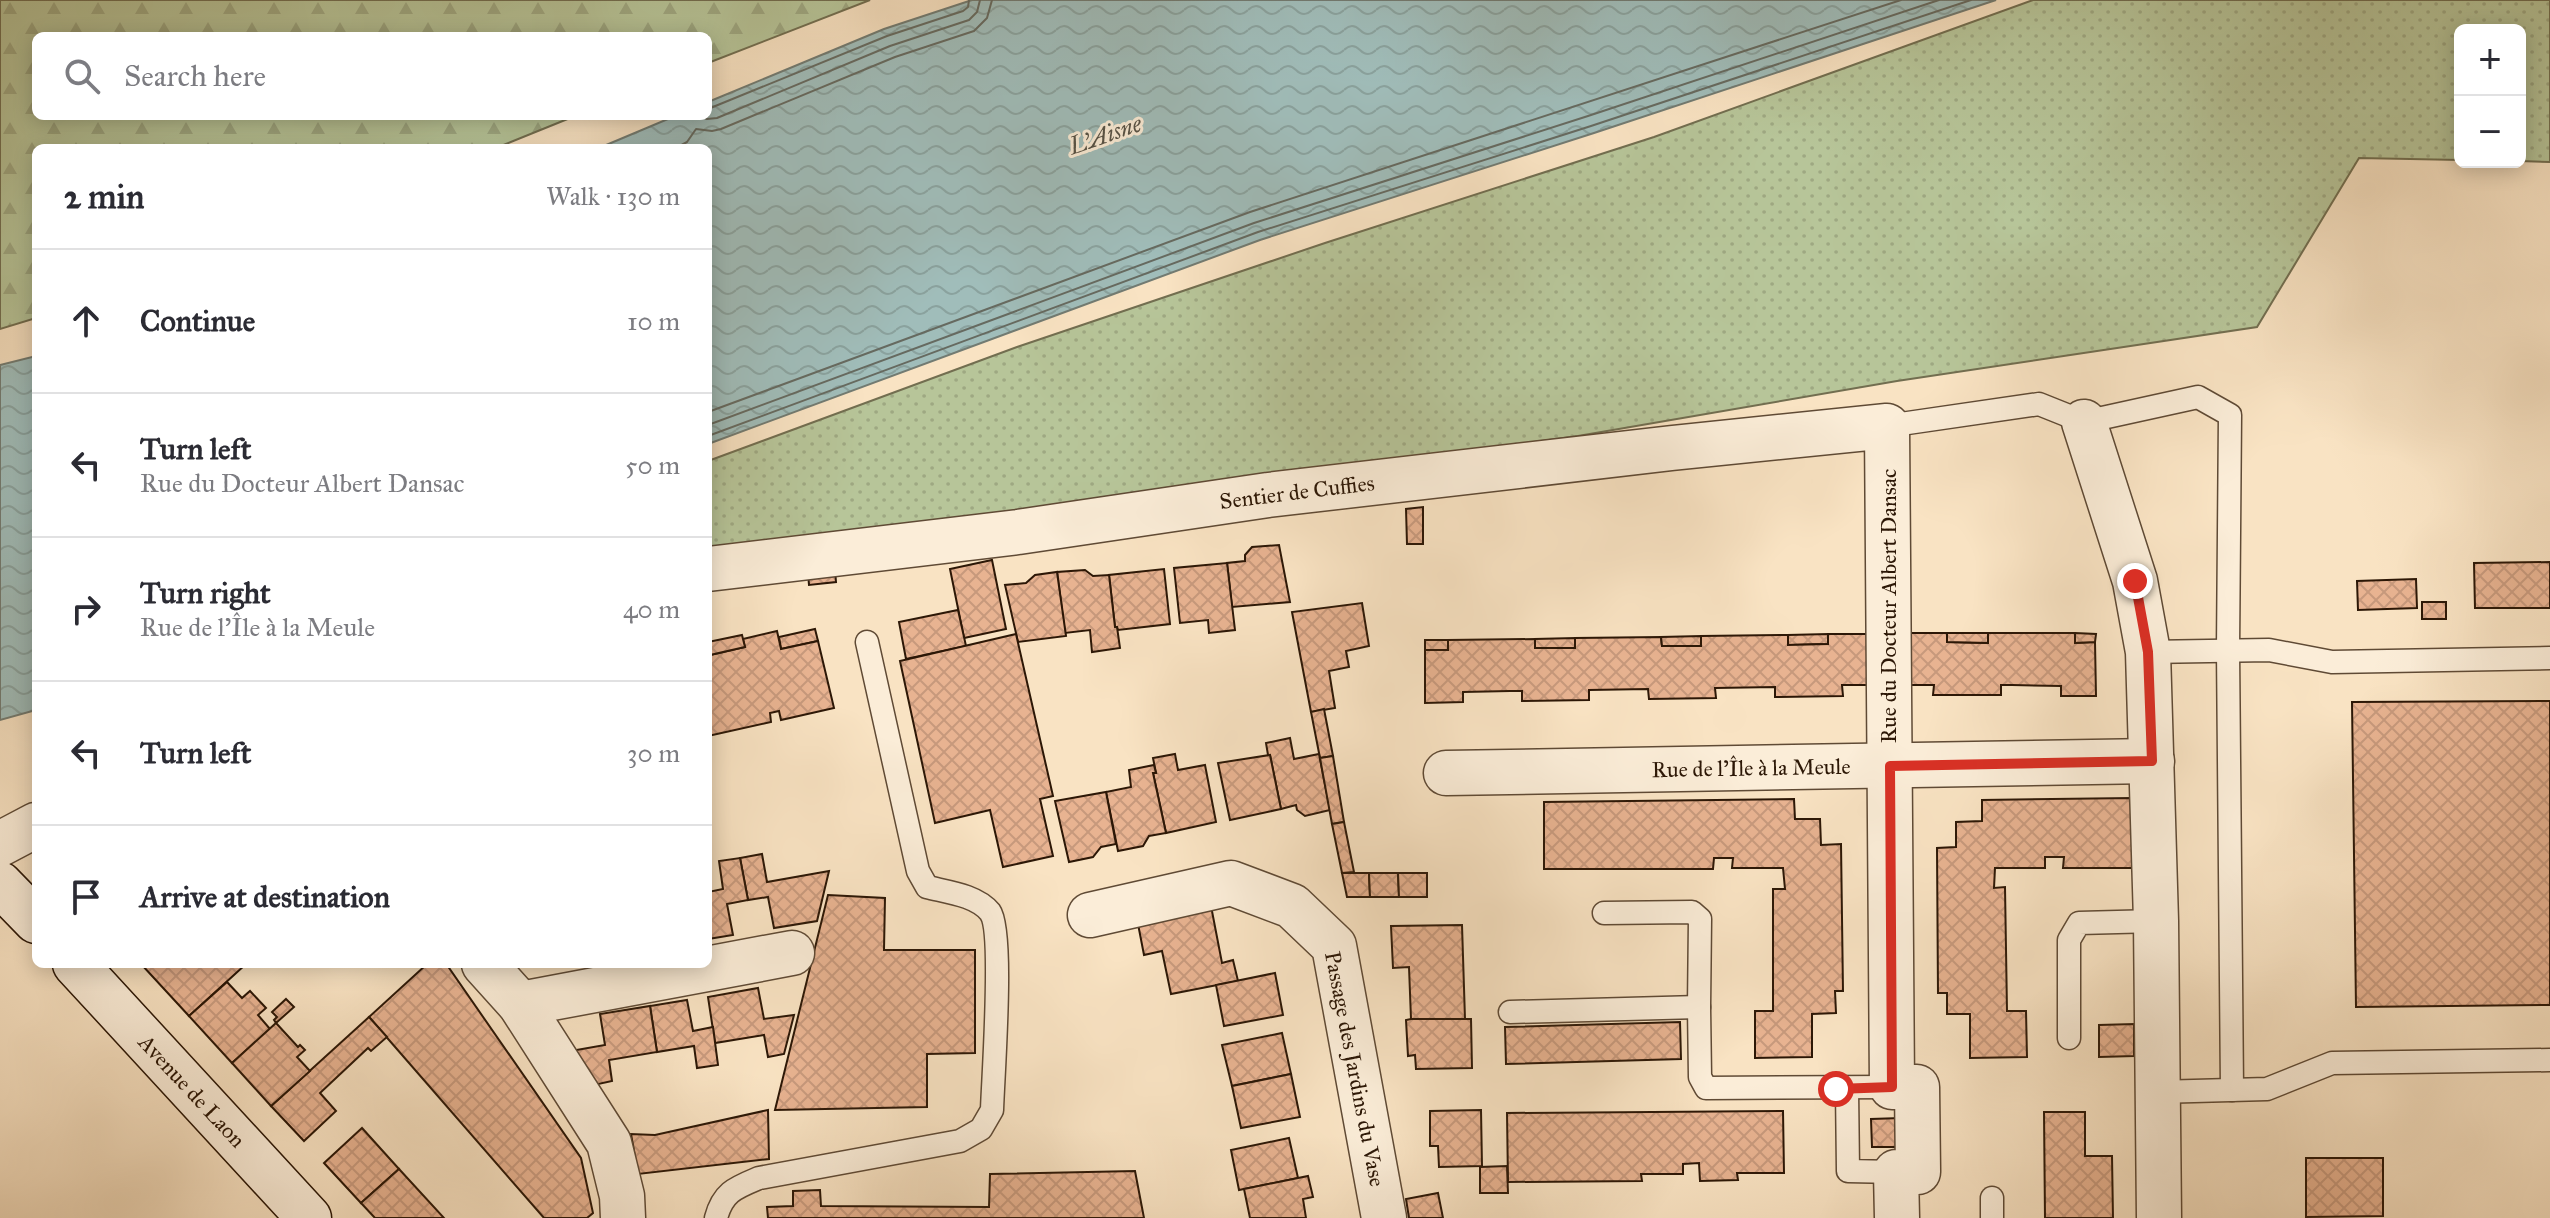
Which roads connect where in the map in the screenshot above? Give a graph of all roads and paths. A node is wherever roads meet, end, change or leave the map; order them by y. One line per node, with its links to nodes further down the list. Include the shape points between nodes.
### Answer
1 (2084, 422): 2 (lane, via 2039,404); 5 (lane, via 2198,397 2230,415); 6 (street, via 2135,581)
2 (1887, 426): 3 (street, Sentier de Cuffies, via 1284,493); 9 (street, Rue du Docteur Albert Dansac)
3 (712, 569)
4 (867, 642): 33 (lane, via 918,871 927,887 979,902 992,914 998,951 992,1110 981,1129 960,1141 759,1178 720,1201)
5 (2228, 650): 6 (lane); 7 (lane, via 2269,650 2332,662); 28 (lane)
6 (2148, 652): 8 (street)
7 (2550, 658)
8 (2152, 761): 9 (street, Rue de l'Île à la Meule); 17 (street)
9 (1890, 766): 10 (street, Rue de l'Île à la Meule); 26 (street, Rue du Docteur Albert Dansac)
10 (1446, 773)
11 (32, 827): 12 (street)
12 (0, 844)
13 (0, 884): 16 (street)
14 (1604, 913): 22 (lane, via 1692,912 1700,919)
15 (1090, 915): 34 (street, Passage des Jardins du Vase, via 1231,883 1292,906 1334,946)
16 (32, 917)
17 (2156, 921): 24 (lane, via 2079,923 2069,940); 29 (street)
18 (792, 953): 21 (street)
19 (79, 968): 31 (street, Avenue de Laon)
20 (488, 968): 21 (street)
21 (520, 1004): 32 (street, via 609,1143)
22 (1699, 1007): 23 (lane); 27 (lane, via 1700,1077 1706,1088)
23 (1510, 1012)
24 (2069, 1038)
25 (2550, 1060): 28 (lane, via 2332,1063 2267,1089)
26 (1892, 1087): 27 (lane); 30 (street, via 1917,1087 1918,1172)
27 (1847, 1089): 30 (lane, via 1848,1171)
28 (2232, 1090): 29 (lane)
29 (2157, 1092): 36 (street)
30 (1896, 1172): 35 (street)
31 (309, 1218)
32 (623, 1218)
33 (716, 1218)
34 (1384, 1218)
35 (1897, 1218)
36 (2159, 1218)

